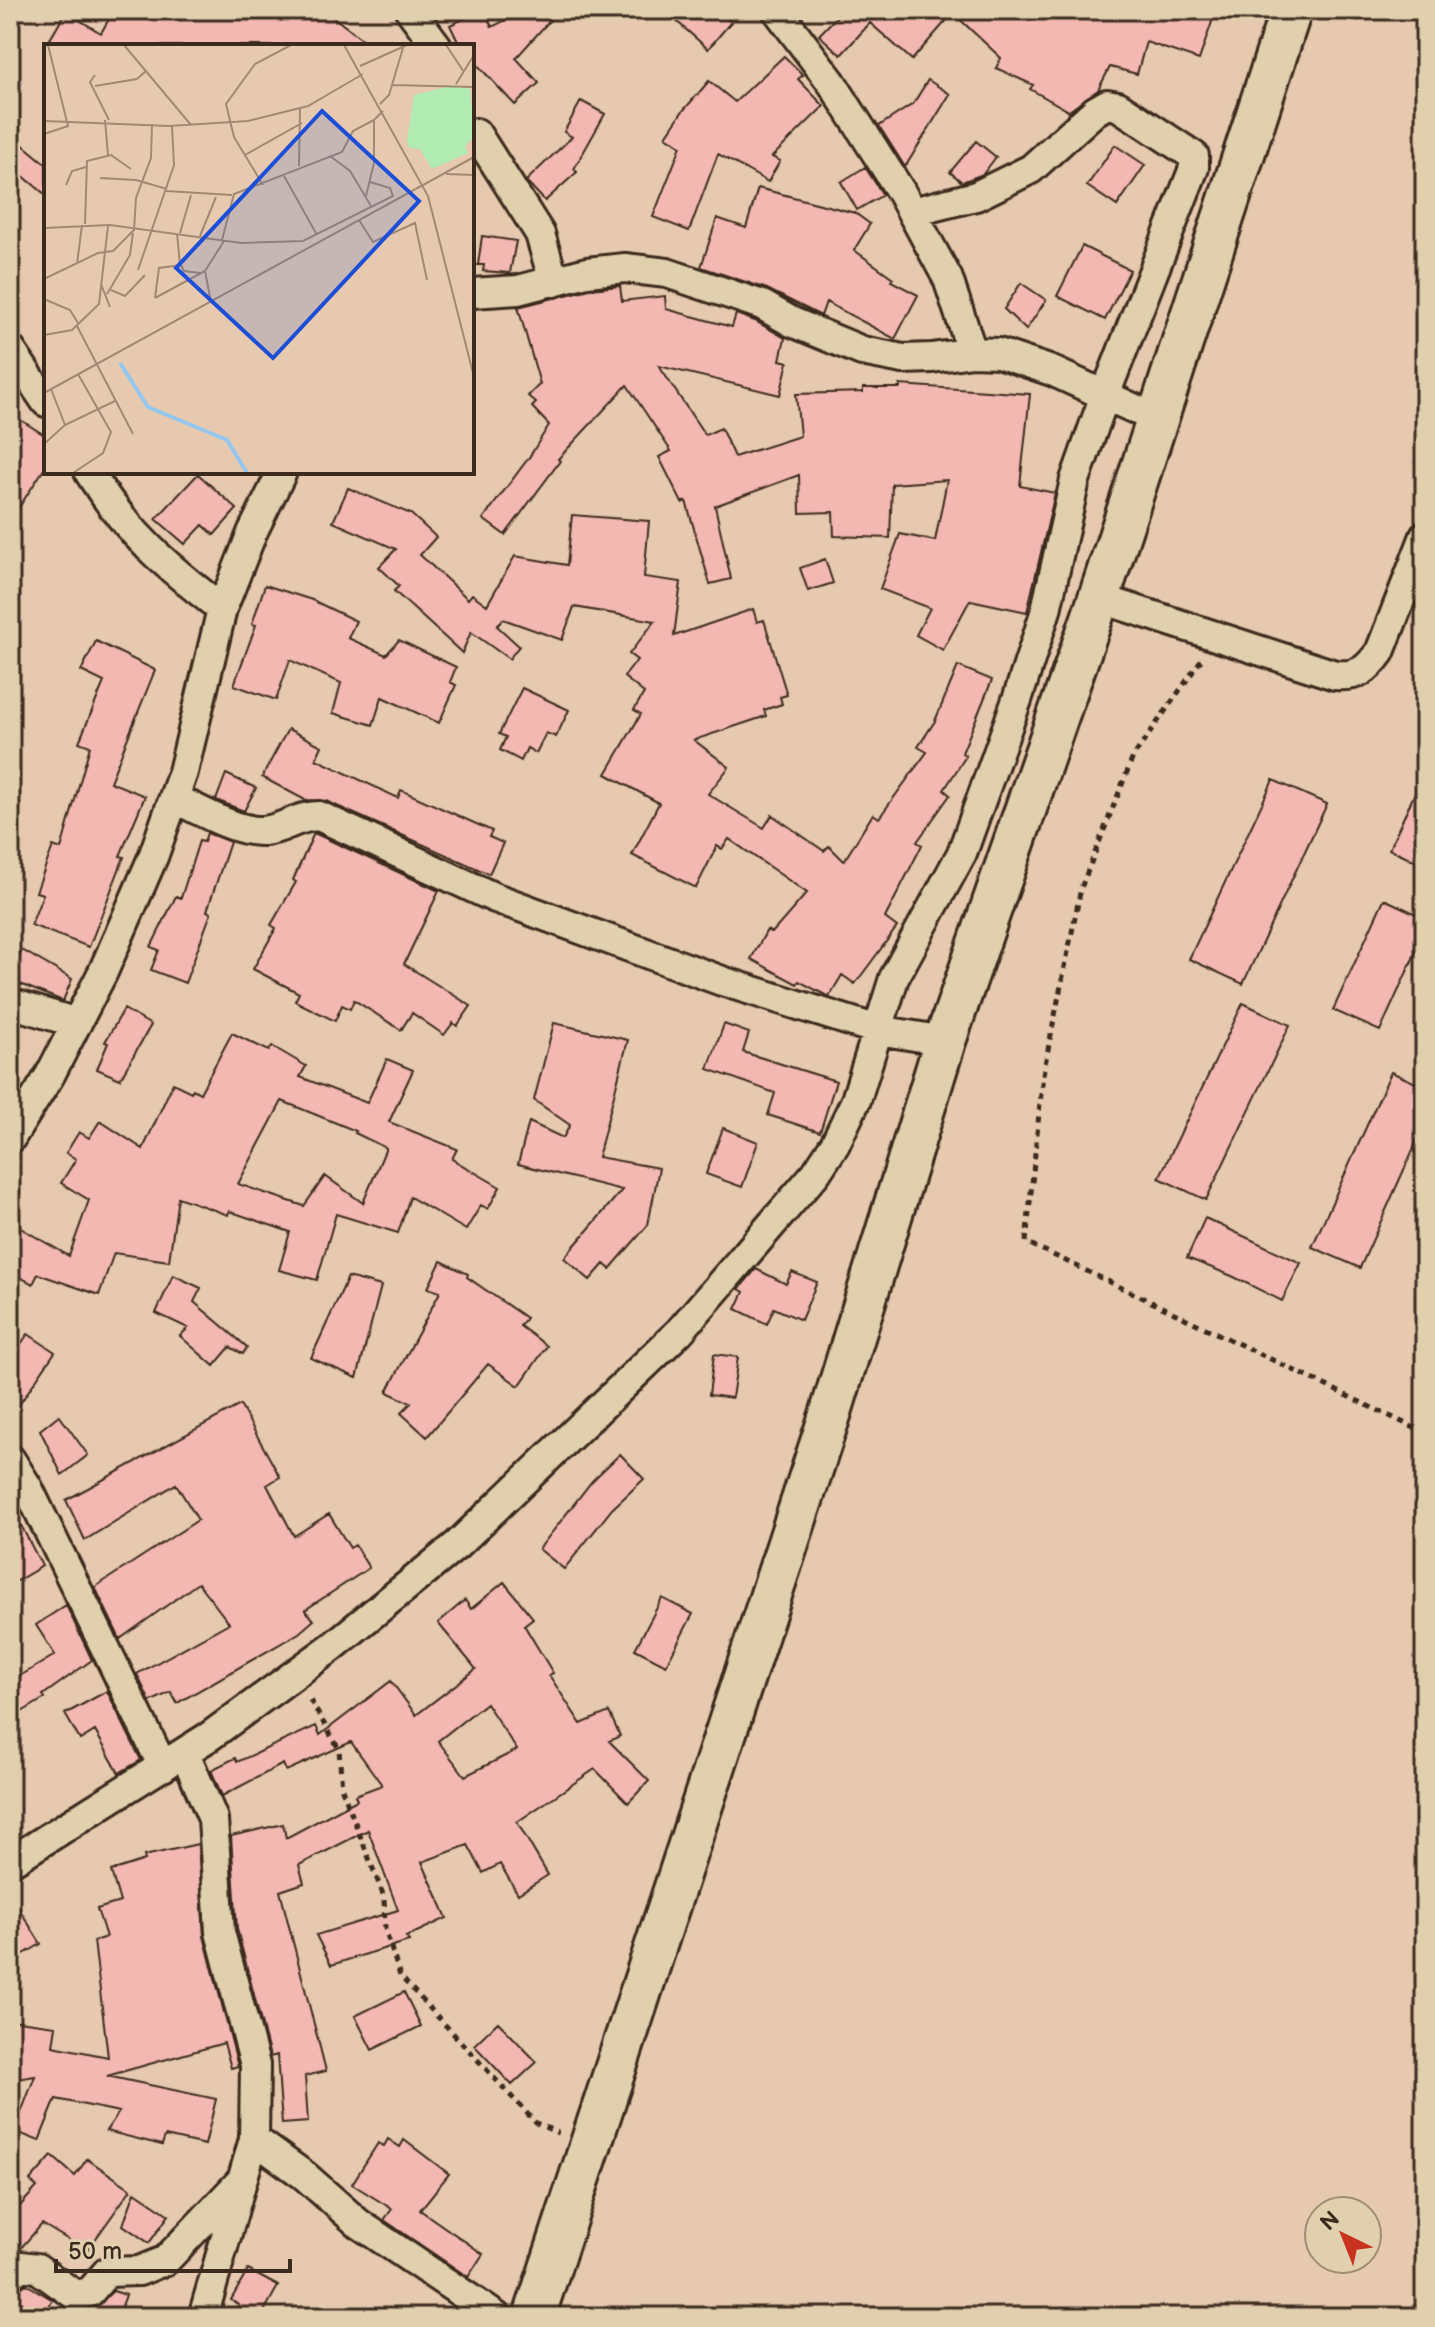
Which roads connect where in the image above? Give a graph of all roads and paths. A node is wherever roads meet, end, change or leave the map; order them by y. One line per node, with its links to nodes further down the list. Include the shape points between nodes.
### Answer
1 (410, 10): 4 (street)
2 (777, 10): 6 (street, via 861,125)
3 (1291, 10): 13 (main road)
4 (436, 44)
5 (474, 135): 7 (street, via 540,234)
6 (912, 212): 10 (street, via 948,279); 11 (street, via 976,196 1031,169 1107,104 1194,156 1194,168)
7 (554, 282): 8 (street); 10 (street, via 625,268 667,273 762,305 862,351 903,359)
8 (474, 293)
9 (10, 349): 12 (street)
10 (972, 352): 11 (street, via 1026,360)
11 (1105, 395): 13 (street); 23 (street, via 1075,480 1046,610 1013,711 962,853 894,978)
12 (44, 399)
13 (1157, 419): 17 (main road)
14 (90, 474): 18 (street, via 140,541)
15 (281, 474): 18 (street)
16 (1425, 536): 19 (street, via 1380,652 1353,677)
17 (1099, 598): 19 (street); 24 (main road)
18 (222, 609): 20 (street)
19 (1217, 636): 26 (path, via 1133,757 1081,888 1043,1074 1026,1242)
20 (174, 798): 22 (street, via 153,857); 23 (street, via 232,825 263,831 303,816 319,816 493,897 722,981)
21 (10, 1003): 22 (street)
22 (77, 1023): 25 (street)
23 (878, 1030): 24 (street); 28 (street, via 856,1100 835,1144 679,1332 457,1545)
24 (945, 1041): 32 (main road, via 827,1427)
25 (10, 1139)
26 (1425, 1433)
27 (10, 1459): 29 (street)
28 (295, 1675): 29 (street); 32 (path, via 339,1749 342,1789 384,1897 385,1929 400,1976 536,2123)
29 (174, 1760): 30 (street); 31 (street, via 213,1819 220,1932 255,2065)
30 (10, 1862)
31 (254, 2139): 33 (street); 36 (street, via 358,2223)
32 (590, 2147): 37 (main road)
33 (242, 2179): 34 (street, via 166,2260 139,2271 107,2272 90,2292 75,2295 37,2268 21,2266); 35 (street)
34 (10, 2275)
35 (203, 2317)
36 (497, 2317)
37 (534, 2317)

